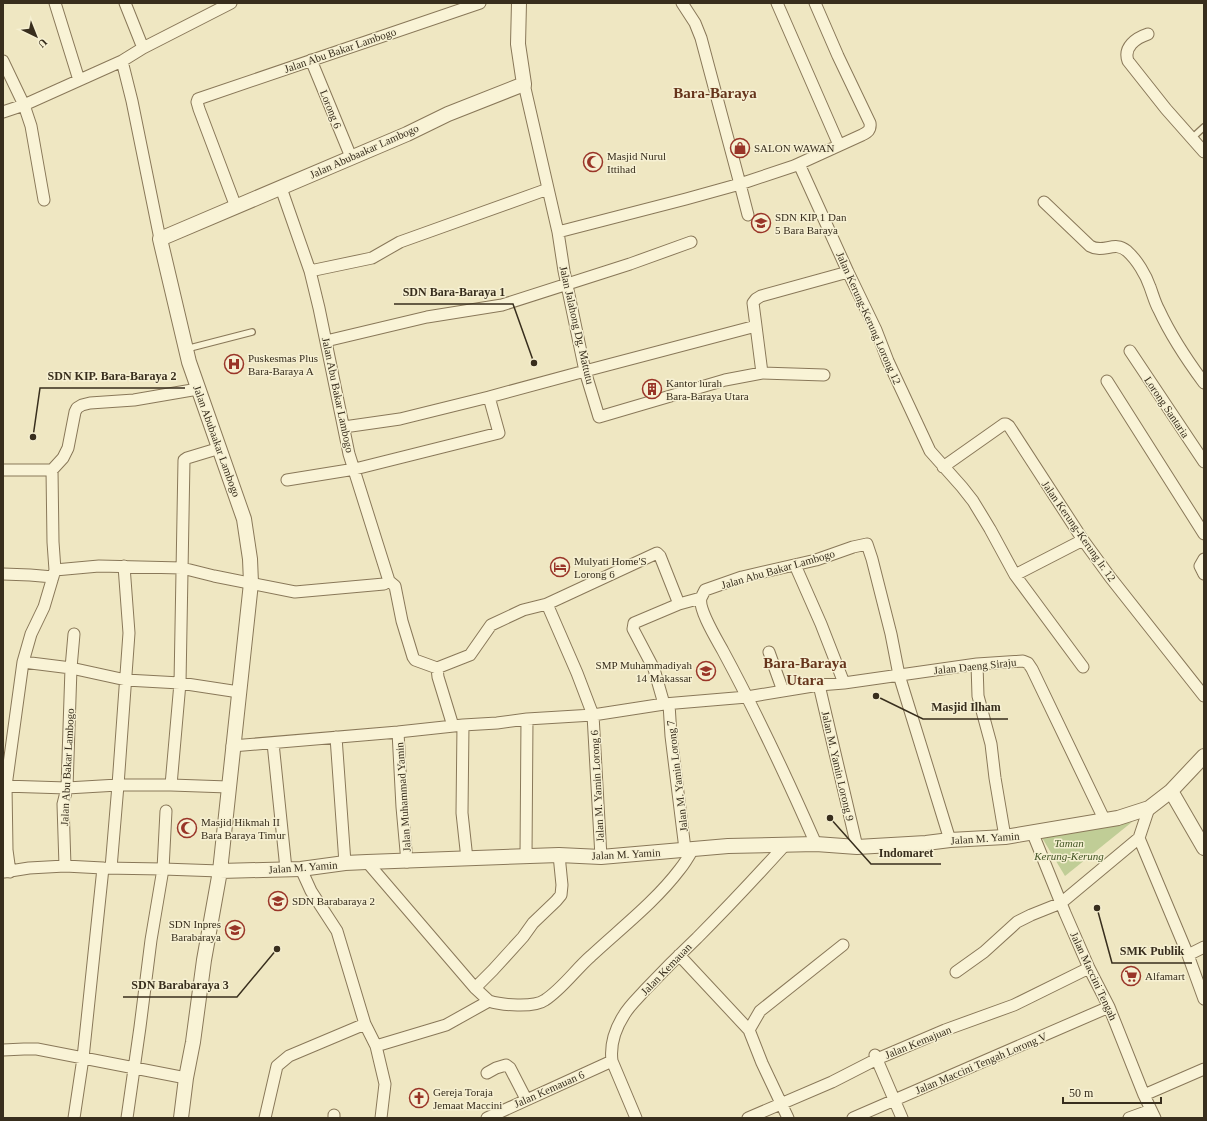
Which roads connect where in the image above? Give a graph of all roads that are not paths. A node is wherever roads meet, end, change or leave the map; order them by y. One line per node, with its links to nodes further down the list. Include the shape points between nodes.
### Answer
1 (54, 3): 15 (street)
2 (125, 3): 11 (street)
3 (231, 3): 9 (street)
4 (480, 3): 13 (street, Jalan Abu Bakar Lambogo)
5 (519, 3): 16 (street, via 518,44)
6 (682, 3): 25 (street, via 701,38)
7 (777, 3): 21 (street)
8 (815, 3): 21 (street, via 871,128 868,132)
9 (217, 6): 11 (street)
10 (1148, 34): 20 (street, via 1130,46 1127,52 1128,61)
11 (143, 48): 12 (street)
12 (122, 60): 15 (street); 33 (street)
13 (311, 60): 23 (street, Lorong 6); 30 (street, Jalan Abu Bakar Lambogo, via 200,98 197,102)
14 (3, 61): 17 (street)
15 (79, 80): 17 (street)
16 (524, 84): 23 (street, Jalan Abubaakar Lambogo); 27 (street, Jalan Jalahong Dg. Mattutu)
17 (24, 105): 18 (street); 28 (street, via 31,126)
18 (3, 112)
19 (1204, 127): 20 (lane)
20 (1192, 138): 22 (street)
21 (839, 145): 24 (street)
22 (1204, 152)
23 (351, 157): 26 (street, Jalan Abubaakar Lambogo)
24 (799, 164): 25 (street); 36 (street, Jalan Kerung-Kerung Lorong 12)
25 (740, 184): 31 (street); 32 (street)
26 (281, 188): 30 (street, Jalan Abubaakar Lambogo); 35 (street, Jalan Abu Bakar Lambogo)
27 (548, 189): 32 (street, Jalan Jalahong Dg. Mattutu); 35 (street, via 400,242 372,258)
28 (44, 200)
29 (1044, 202): 47 (street, via 1090,246 1100,249 1120,246 1133,257 1150,285 1172,337)
30 (236, 207): 33 (street, Jalan Abubaakar Lambogo)
31 (748, 215)
32 (558, 232): 37 (street, Jalan Jalahong Dg. Mattutu)
33 (160, 239): 41 (street, Jalan Abubaakar Lambogo)
34 (691, 242): 37 (street)
35 (310, 271): 40 (street, Jalan Abu Bakar Lambogo)
36 (848, 272): 38 (street, via 761,296 753,303); 53 (street, Jalan Kerung-Kerung Lorong 12, via 925,443)
37 (567, 283): 40 (street, via 502,305 427,317); 43 (street, Jalan Jalahong Dg. Mattutu)
38 (756, 326): 43 (street); 44 (street)
39 (252, 332): 41 (lane)
40 (326, 341): 50 (street, Jalan Abu Bakar Lambogo)
41 (186, 349): 48 (street, Jalan Abubaakar Lambogo)
42 (1130, 351): 52 (street, Lorong Santaria)
43 (585, 371): 44 (street, Jalan Jalahong Dg. Mattutu, via 599,417 725,380); 49 (street)
44 (762, 373): 45 (street)
45 (824, 375)
46 (1107, 381): 58 (street)
47 (1204, 383)
48 (198, 389): 51 (street, Jalan Abubaakar Lambogo); 56 (street, via 134,400 82,405 75,412 68,448)
49 (489, 398): 50 (street, via 400,419); 54 (street, via 500,433)
50 (344, 427): 54 (street, Jalan Abu Bakar Lambogo)
51 (220, 448): 63 (street, via 184,460); 69 (street, Jalan Abubaakar Lambogo, via 244,519)
52 (1204, 462)
53 (943, 468): 59 (street, Jalan Kerung-Kerung lr. 12, via 1006,424); 67 (street, Jalan Kerung-Kerung Lorong 12, via 972,501)
54 (355, 469): 57 (street); 68 (street, Jalan Abu Bakar Lambogo)
55 (3, 470): 56 (street)
56 (52, 470): 64 (street)
57 (287, 480)
58 (1204, 534)
59 (1082, 540): 67 (street); 87 (street, Jalan Kerung-Kerung lr. 12)
60 (1204, 559): 66 (street, via 1200,566)
61 (795, 565): 70 (street, Jalan Abu Bakar Lambogo, via 742,577 705,590); 80 (street, Jalan Abu Bakar Lambogo, via 867,544); 83 (street)
62 (124, 566): 63 (street); 64 (street, via 99,566); 81 (street, via 128,632)
63 (182, 568): 69 (street); 82 (street)
64 (54, 573): 65 (street); 75 (street)
65 (3, 574)
66 (1204, 574)
67 (1016, 575): 77 (street, Jalan Kerung-Kerung Lorong 12)
68 (389, 581): 69 (street, via 384,584 295,592); 79 (street, Jalan Abu Bakar Lambogo, via 395,586 413,657)
69 (251, 583): 86 (street, Jalan Abubaakar Lambogo)
70 (701, 598): 72 (street); 88 (street, via 710,627)
71 (547, 604): 72 (street, via 657,553); 79 (street, via 523,610 491,625 470,655); 90 (street)
72 (679, 604): 89 (street, Jalan M. Yamin Lorong 7, via 634,623 634,629 654,669)
73 (74, 634): 78 (street, Jalan Abu Bakar Lambogo)
74 (769, 652): 85 (street)
75 (23, 662): 78 (street); 100 (street)
76 (977, 664): 80 (street, Jalan Daeng Siraju); 106 (street, Jalan Daeng Siraju, via 1023,661 1028,663); 108 (street, via 978,696 991,744)
77 (1083, 667)
78 (71, 668): 81 (street); 102 (street, Jalan Abu Bakar Lambogo)
79 (437, 668): 92 (street, via 438,677)
80 (899, 675): 83 (street, Jalan Daeng Siraju); 110 (street)
81 (126, 680): 82 (street); 98 (street)
82 (180, 683): 86 (street); 99 (street)
83 (844, 683): 84 (street, Jalan Daeng Siraju)
84 (818, 685): 85 (street, Jalan Daeng Siraju); 113 (street, Jalan M. Yamin Lorong 9)
85 (783, 691): 88 (street, Jalan Daeng Siraju)
86 (239, 692): 96 (street, Jalan Abubaakar Lambogo)
87 (1204, 696)
88 (747, 697): 89 (street, Jalan Daeng Siraju); 111 (street, via 777,756)
89 (666, 704): 90 (street, Jalan Daeng Siraju); 115 (street, Jalan M. Yamin Lorong 7)
90 (593, 715): 91 (street, Jalan Daeng Siraju); 118 (street, Jalan M. Yamin Lorong 6)
91 (527, 719): 92 (street, Jalan Daeng Siraju); 117 (street)
92 (458, 725): 93 (street, Jalan Daeng Siraju); 119 (street)
93 (398, 732): 94 (street, Jalan Daeng Siraju); 121 (street, Jalan Muhammad Yamin)
94 (336, 737): 95 (street, Jalan Daeng Siraju); 122 (street)
95 (273, 743): 96 (street, Jalan Daeng Siraju); 126 (street)
96 (232, 746): 101 (street, Jalan Abubaakar Lambogo)
97 (1204, 756): 103 (street)
98 (118, 785): 99 (street); 102 (street); 124 (street)
99 (171, 785): 101 (street)
100 (5, 786): 102 (street); 129 (street)
101 (228, 787): 128 (street, Jalan Abubaakar Lambogo)
102 (67, 788): 123 (street, Jalan Abu Bakar Lambogo, via 63,804)
103 (1171, 791): 104 (street); 114 (street)
104 (1149, 808): 106 (street); 109 (street)
105 (166, 811): 125 (street)
106 (1105, 821): 107 (street)
107 (1033, 834): 108 (street, Jalan M. Yamin); 130 (street, Jalan Maccini Tengah)
108 (1005, 837): 110 (street, Jalan M. Yamin)
109 (1139, 838): 130 (street); 134 (street)
110 (950, 840): 113 (street, Jalan M. Yamin, via 926,844)
111 (816, 844): 112 (street, Jalan M. Yamin); 113 (street, Jalan M. Yamin)
112 (785, 845): 115 (street, Jalan M. Yamin); 133 (street, Jalan Kemauan, via 729,906)
113 (857, 846)
114 (1204, 848)
115 (689, 849): 118 (street, Jalan M. Yamin); 139 (street, via 680,869 667,885 544,1001 516,1005)
116 (559, 855): 117 (street, Jalan M. Yamin); 118 (street, Jalan M. Yamin); 137 (street, via 562,885 556,902 533,923)
117 (526, 856): 119 (street, Jalan M. Yamin)
118 (601, 856)
119 (467, 859): 121 (street, Jalan M. Yamin)
120 (367, 862): 121 (street, Jalan M. Yamin); 122 (street, Jalan M. Yamin); 137 (street)
121 (407, 862)
122 (345, 864): 127 (street, Jalan M. Yamin)
123 (65, 866): 124 (street); 129 (street)
124 (107, 868): 125 (street); 146 (street)
125 (163, 869): 128 (street); 148 (street)
126 (286, 869): 127 (street, Jalan M. Yamin); 128 (street, Jalan M. Yamin)
127 (301, 869): 141 (street, via 311,891 337,930)
128 (220, 871): 151 (street, Jalan Abubaakar Lambogo)
129 (7, 872)
130 (1061, 903): 135 (street, Jalan Maccini Tengah); 136 (street, via 1017,922 984,952)
131 (843, 945): 142 (street, via 765,1007)
132 (1204, 947): 134 (street)
133 (679, 955): 142 (street); 147 (street, Jalan Kemauan, via 625,1013 612,1045)
134 (1188, 955): 138 (street)
135 (1089, 968): 140 (street, Jalan Maccini Tengah); 145 (street, Jalan Kemajuan, via 1014,1005)
136 (956, 972)
137 (475, 988): 139 (street)
138 (1204, 999)
139 (489, 1001): 143 (street, via 446,1025)
140 (1109, 1007): 152 (street, Jalan Maccini Tengah); 154 (street, Jalan Maccini Tengah Lorong V)
141 (365, 1024): 143 (street); 160 (street, via 280,1062 276,1066)
142 (750, 1030): 155 (street, via 762,1064)
143 (376, 1046): 161 (street, via 385,1084)
144 (3, 1050): 146 (street, via 37,1049)
145 (876, 1057): 154 (street); 155 (street, Jalan Kemajuan, via 832,1082)
146 (83, 1058): 148 (street); 157 (street)
147 (612, 1061): 153 (street, Jalan Kemauan 6); 163 (street, Jalan Kemauan)
148 (134, 1068): 151 (street); 158 (street)
149 (1204, 1069): 152 (street)
150 (487, 1073): 153 (street, via 506,1064)
151 (186, 1078): 159 (street, Jalan Abubaakar Lambogo)
152 (1144, 1095): 156 (street, Jalan Maccini Tengah)
153 (526, 1100): 162 (street, Jalan Kemauan 6)
154 (894, 1100): 166 (street, Jalan Maccini Tengah Lorong V); 167 (street)
155 (782, 1104): 164 (street, Jalan Kemajuan); 165 (street)
156 (1153, 1114): 168 (street)
157 (74, 1118)
158 (127, 1118)
159 (182, 1118)
160 (265, 1118)
161 (381, 1118)
162 (487, 1118)
163 (636, 1118)
164 (748, 1118)
165 (788, 1118)
166 (853, 1118)
167 (902, 1118)
168 (1128, 1118)

